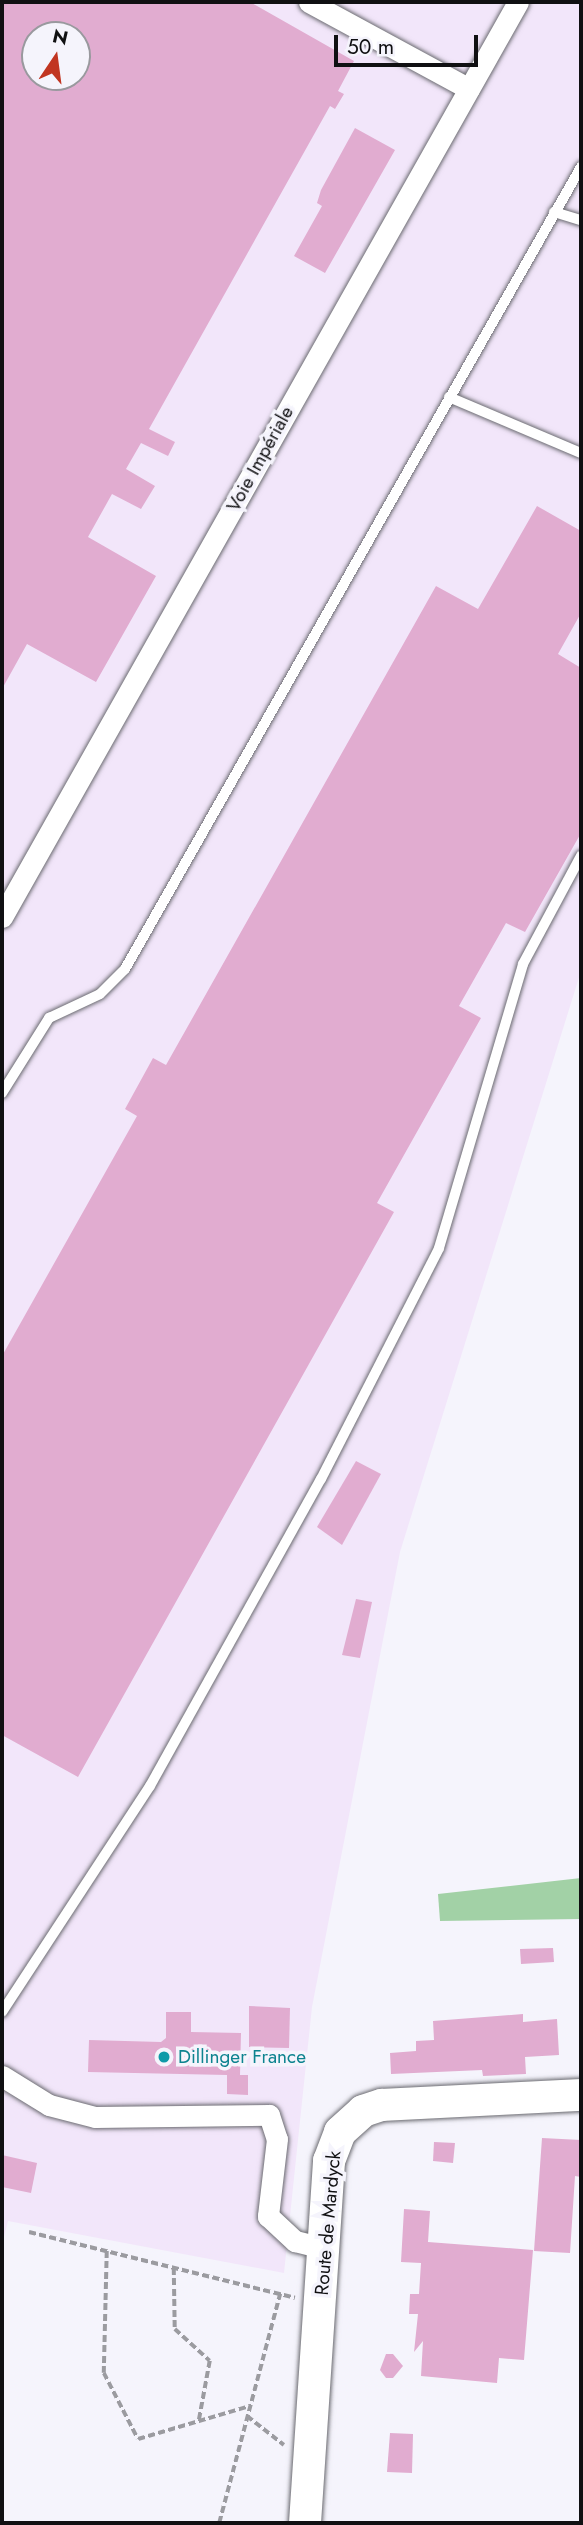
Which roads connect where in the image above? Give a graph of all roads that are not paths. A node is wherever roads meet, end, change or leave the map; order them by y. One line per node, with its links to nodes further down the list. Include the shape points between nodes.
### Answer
1 (309, 2): 3 (street)
2 (518, 2): 3 (street, Voie Impériale)
3 (469, 89): 10 (street, Voie Impériale)
4 (581, 167): 5 (lane)
5 (554, 212): 6 (lane); 7 (lane)
6 (581, 220)
7 (449, 397): 8 (lane); 11 (lane, via 125,968 100,994 49,1018)
8 (581, 453)
9 (581, 856): 12 (lane, via 523,964 439,1248 327,1468 150,1786)
10 (2, 917)
11 (2, 1093)
12 (2, 2012)
13 (2, 2076): 15 (street, via 49,2105 95,2118 267,2114 277,2140 268,2216 289,2237)
14 (581, 2095): 15 (main road, Route de Mardyck, via 390,2104 363,2111 344,2127 331,2150)
15 (324, 2248): 16 (main road, Route de Mardyck)
16 (305, 2523)

